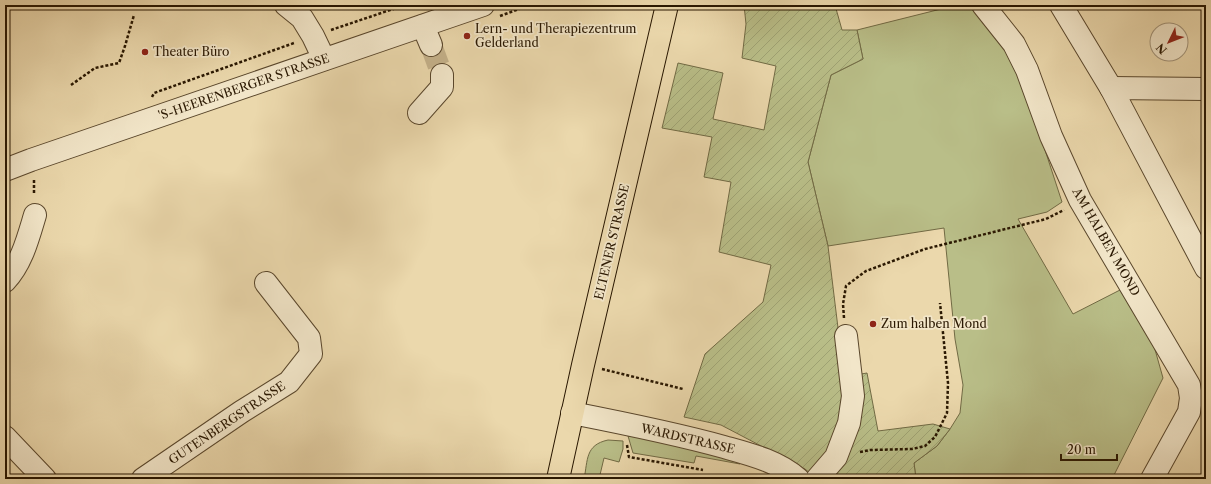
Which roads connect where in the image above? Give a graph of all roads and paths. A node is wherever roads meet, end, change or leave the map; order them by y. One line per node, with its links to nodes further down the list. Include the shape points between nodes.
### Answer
1 (286, 5): 9 (street, via 302,18 314,36)
2 (483, 5): 9 (street, 'S-HEERENBERGER STRASSE, via 427,35)
3 (667, 5): 24 (main road, ELTENER STRASSE)
4 (983, 5): 17 (street, AM HALBEN MOND, via 1014,44 1021,57 1051,136)
5 (1061, 5): 12 (street)
6 (134, 15): 7 (path)
7 (125, 46): 8 (path); 11 (path, via 118,63 94,68)
8 (129, 47)
9 (324, 60): 15 (street, 'S-HEERENBERGER STRASSE)
10 (442, 75): 14 (street, via 442,87)
11 (71, 85)
12 (1111, 88): 13 (street); 19 (street)
13 (1206, 89)
14 (418, 113)
15 (31, 160): 16 (street, 'S-HEERENBERGER STRASSE); 18 (path)
16 (5, 170)
17 (1080, 200): 23 (path, via 1046,219 925,249 866,271 846,286 843,304); 36 (street, AM HALBEN MOND, via 1189,385 1189,412)
18 (35, 215): 20 (street, via 25,248 11,275)
19 (1206, 268)
20 (5, 281)
21 (266, 283): 32 (street, GUTENBERGSTRASSE, via 309,338 311,354 289,382)
22 (940, 303): 29 (path, via 948,383 947,413 935,437 925,446 912,449 870,450)
23 (846, 336): 29 (street, via 853,396 849,423)
24 (583, 365): 25 (path); 26 (main road, ELTENER STRASSE)
25 (684, 389)
26 (572, 413): 27 (street, WARDSTRASSE); 33 (main road, ELTENER STRASSE)
27 (623, 424): 30 (path, via 629,457); 34 (street, WARDSTRASSE, via 671,433 755,455 791,472)
28 (5, 437): 31 (street)
29 (836, 457): 35 (street)
30 (703, 470)
31 (45, 479)
32 (143, 479)
33 (558, 479)
34 (798, 479)
35 (817, 479)
36 (1152, 479)

